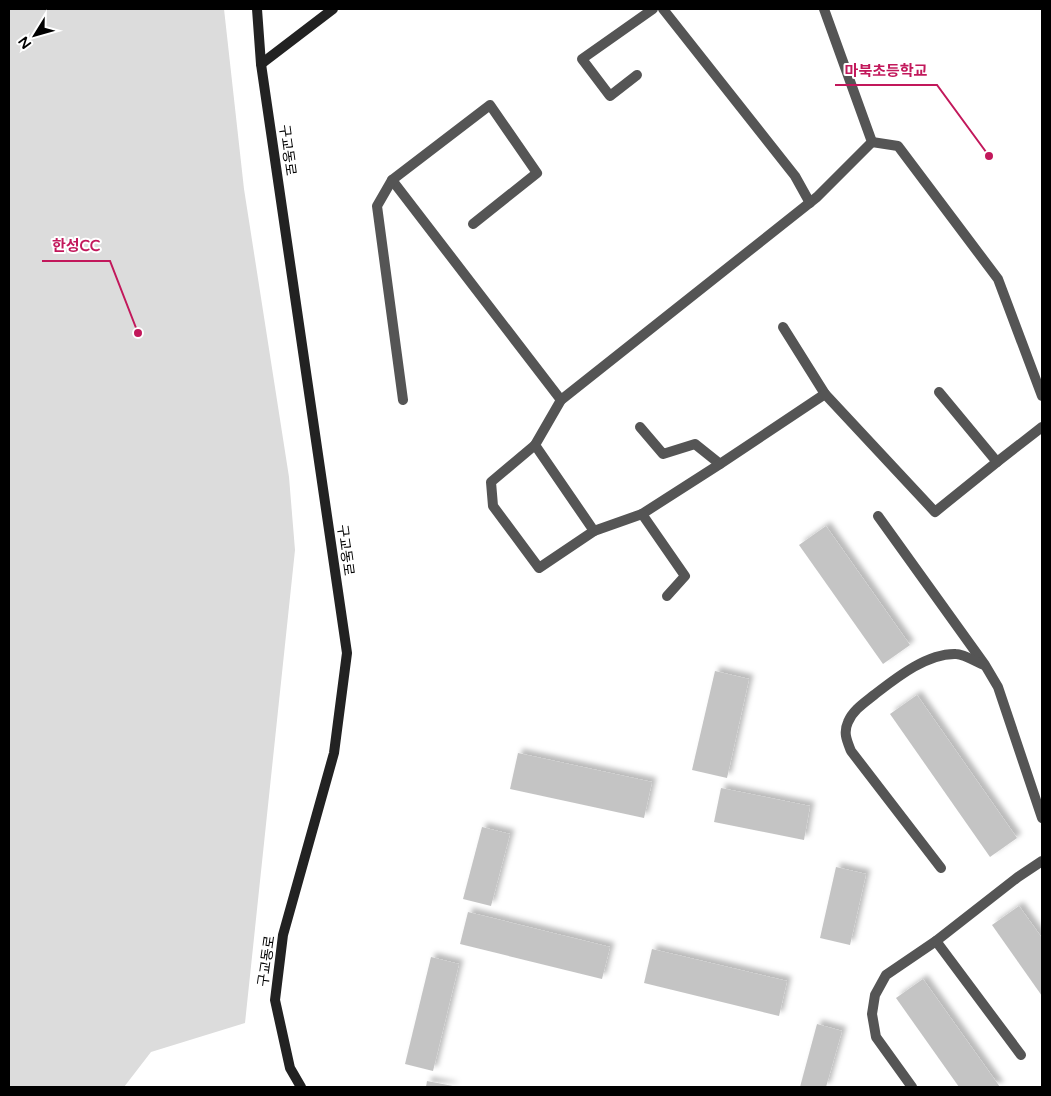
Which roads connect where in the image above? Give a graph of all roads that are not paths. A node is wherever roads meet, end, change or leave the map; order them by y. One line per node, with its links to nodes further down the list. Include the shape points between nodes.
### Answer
1 (257, 9): 6 (street, 구교동로)
2 (334, 9): 6 (street)
3 (653, 9): 7 (lane, via 582,59 610,96)
4 (662, 9): 10 (lane, via 795,176)
5 (824, 9): 8 (lane)
6 (261, 64): 33 (street, 구교동로, via 347,652 334,753 283,935 275,1000 290,1068)
7 (637, 75)
8 (872, 142): 10 (lane); 15 (lane, via 898,146 998,279)
9 (392, 180): 11 (lane, via 490,105 537,173); 16 (lane, via 377,206); 17 (lane)
10 (810, 203): 17 (lane)
11 (473, 224)
12 (783, 326): 14 (lane)
13 (939, 392): 21 (lane)
14 (825, 394): 21 (lane, via 935,512); 22 (lane)
15 (1042, 396)
16 (403, 400)
17 (561, 400): 20 (lane)
18 (640, 427): 22 (lane, via 663,454 695,444)
19 (1042, 427): 21 (lane)
20 (535, 446): 25 (lane); 25 (lane, via 491,482 493,506 539,568)
21 (997, 462)
22 (720, 464): 23 (lane)
23 (642, 514): 25 (lane); 26 (lane, via 685,576)
24 (878, 516): 27 (lane)
25 (594, 531)
26 (667, 596)
27 (985, 665): 28 (lane, via 998,687); 30 (lane, via 957,654 926,661 892,681 855,711 847,723 845,737 851,752)
28 (1042, 818)
29 (1042, 861): 31 (lane)
30 (941, 868)
31 (936, 941): 32 (lane); 34 (lane, via 886,975 875,995 872,1014 876,1037)
32 (1021, 1055)
33 (301, 1087)
34 (912, 1087)

